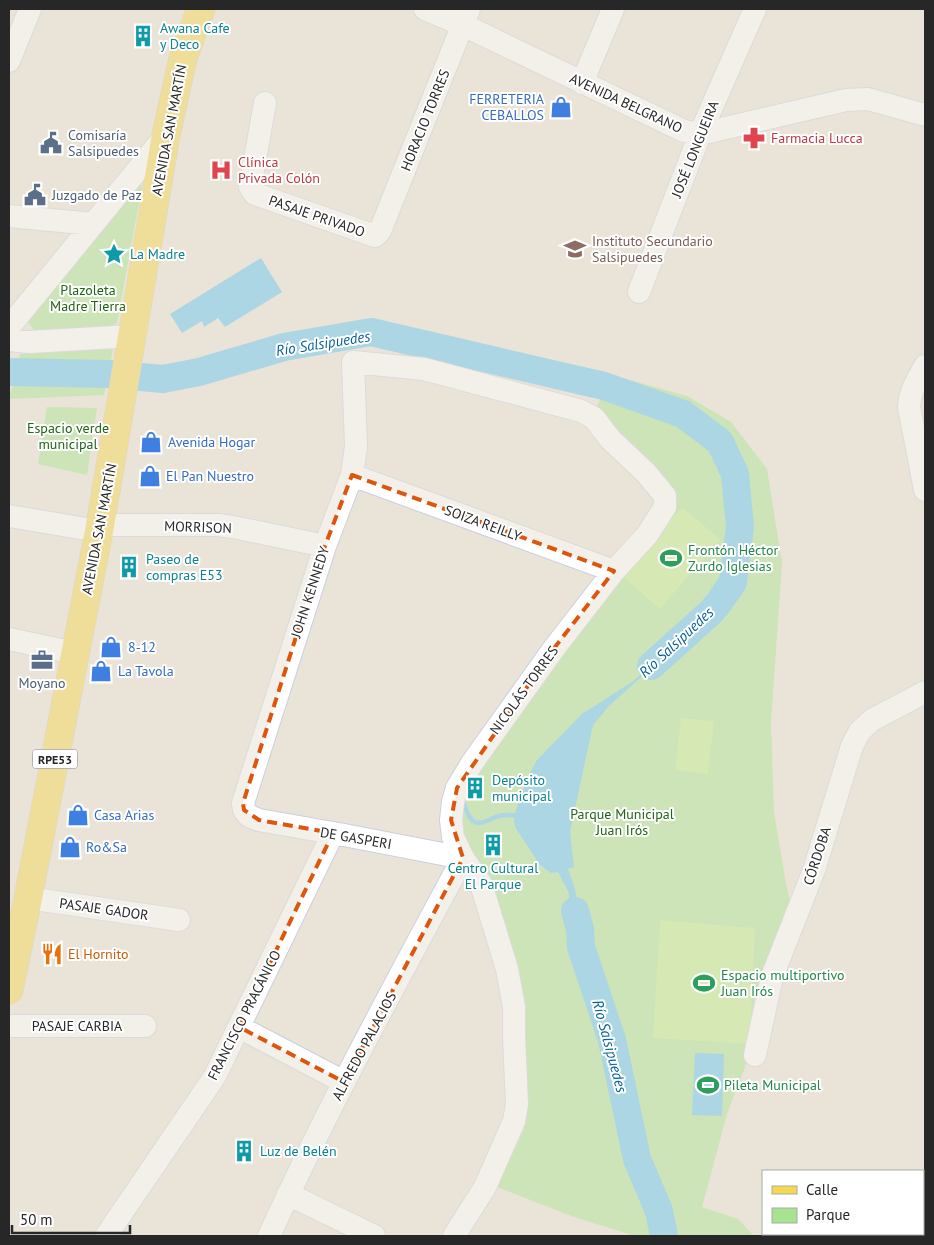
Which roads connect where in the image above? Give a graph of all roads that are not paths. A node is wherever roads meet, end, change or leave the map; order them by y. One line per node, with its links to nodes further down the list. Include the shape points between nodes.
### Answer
1 (30, 9): 7 (street)
2 (201, 9): 12 (main road, AVENIDA SAN MARTÍN / RPE53, via 183,58)
3 (425, 9): 6 (street, AVENIDA BELGRANO)
4 (613, 9): 8 (street)
5 (755, 9): 11 (street, JOSÉ LONGUEIRA)
6 (466, 17): 8 (street, AVENIDA BELGRANO); 15 (street, HORACIO TORRES)
7 (9, 61)
8 (582, 83): 11 (street, AVENIDA BELGRANO, via 684,131)
9 (265, 103): 15 (street, PASAJE PRIVADO, via 250,187 255,194 375,236)
10 (925, 115): 11 (street, AVENIDA BELGRANO, via 868,99 846,100)
11 (700, 134): 16 (street, JOSÉ LONGUEIRA)
12 (166, 136): 14 (street); 18 (main road, AVENIDA SAN MARTÍN / RPE53)
13 (9, 216): 14 (street)
14 (93, 224): 17 (street)
15 (380, 231)
16 (639, 292)
17 (9, 327)
18 (132, 336): 19 (street, via 30,342); 25 (main road, AVENIDA SAN MARTÍN / RPE53)
19 (9, 340)
20 (354, 362): 22 (street, JOHN KENNEDY, via 356,447); 27 (street, NICOLÁS TORRES, via 424,369 581,411 594,418 664,496 665,507 647,535)
21 (925, 366): 23 (street, via 913,387 909,407)
22 (352, 475): 26 (street, JOHN KENNEDY); 27 (street, SOIZA REILLY)
23 (925, 490)
24 (9, 516): 25 (street, MORRISON, via 86,529)
25 (100, 526): 26 (street, MORRISON, via 233,526); 29 (main road, AVENIDA SAN MARTÍN / RPE53)
26 (325, 546): 31 (street, JOHN KENNEDY, via 243,803)
27 (614, 571): 33 (street, NICOLÁS TORRES, via 554,647 456,788 451,820 453,837)
28 (9, 638): 29 (street)
29 (75, 653): 34 (main road, AVENIDA SAN MARTÍN / RPE53)
30 (925, 692): 40 (street, CÓRDOBA, via 872,720 860,731 852,746 814,870 772,977)
31 (249, 816): 32 (street, DE GASPERI)
32 (333, 834): 33 (street, DE GASPERI); 39 (street, FRANCISCO PRACÁNICO)
33 (463, 858): 41 (street, ALFREDO PALACIOS); 46 (street, NICOLÁS TORRES, via 480,884 507,969 514,1007 517,1104 514,1121 485,1188)
34 (28, 898): 35 (street, PASAJE GADOR); 36 (main road, AVENIDA SAN MARTÍN / RPE53)
35 (179, 920)
36 (9, 990)
37 (9, 1026): 38 (street, PASAJE CARBIA)
38 (145, 1026)
39 (239, 1027): 41 (street); 43 (street, FRANCISCO PRACÁNICO, via 216,1076)
40 (755, 1054)
41 (344, 1082): 42 (street, ALFREDO PALACIOS)
42 (288, 1194): 44 (street, ALFREDO PALACIOS); 45 (street)
43 (106, 1236)
44 (269, 1236)
45 (374, 1236)
46 (454, 1236)

